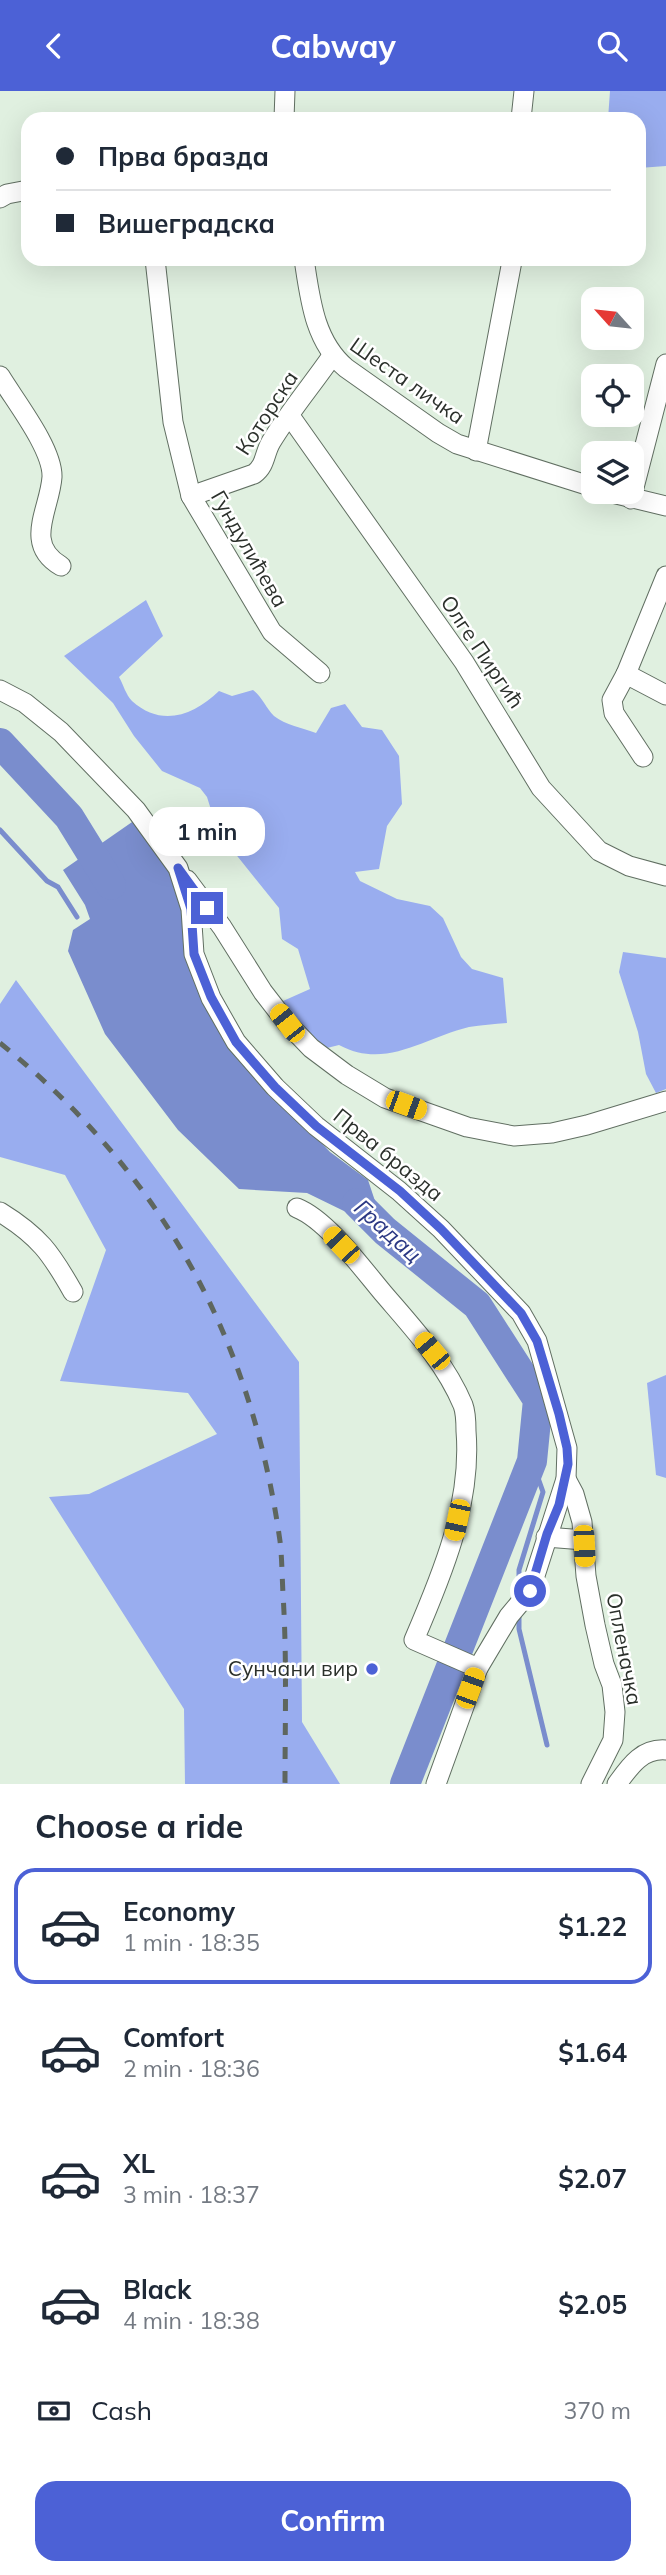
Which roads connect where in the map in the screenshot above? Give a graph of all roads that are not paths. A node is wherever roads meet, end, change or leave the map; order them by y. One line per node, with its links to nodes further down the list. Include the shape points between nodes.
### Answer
1 (285, 91): 3 (street)
2 (524, 91): 4 (street)
3 (284, 112)
4 (522, 112)
5 (21, 191): 6 (street)
6 (0, 198)
7 (156, 266): 17 (street, Гундулићева, via 173,422)
8 (305, 266): 10 (street, Шеста личка, via 311,304)
9 (511, 266): 15 (street)
10 (332, 356): 13 (street, Которска); 15 (street, Шеста личка, via 438,433)
11 (666, 364): 14 (street)
12 (0, 376): 20 (street, via 50,464 52,477 40,537 50,560)
13 (290, 416): 17 (street, Которска, via 254,474); 28 (street, Олге Пиргић, via 464,662 541,788 599,851 629,866)
14 (644, 449)
15 (476, 451): 16 (street, Шеста личка)
16 (581, 483)
17 (191, 496): 22 (street, Гундулићева, via 272,632)
18 (644, 502): 19 (street)
19 (666, 506)
20 (61, 566)
21 (666, 576): 23 (street)
22 (320, 673)
23 (626, 674): 25 (street); 26 (street, via 611,700 612,707)
24 (0, 690): 27 (street, Прва бразда, via 61,732 136,810)
25 (666, 695)
26 (643, 757)
27 (178, 868): 29 (street, via 287,1023 311,1048 385,1098 467,1128 514,1136 575,1128); 33 (street, Прва бразда, via 191,909 194,954 236,1042 316,1126 400,1191 521,1313 537,1341 559,1414 567,1448)
28 (666, 876)
29 (666, 1101)
30 (297, 1208): 36 (street, via 310,1213 356,1260 432,1351 464,1407 469,1461 453,1539 414,1640)
31 (0, 1212): 32 (street, via 27,1229 52,1256)
32 (73, 1292)
33 (566, 1479): 34 (street, Прва бразда); 35 (street, Опленачка)
34 (546, 1537): 35 (street); 36 (street, Прва бразда, via 526,1597)
35 (584, 1540): 39 (street, Опленачка, via 586,1576 615,1713 612,1740)
36 (472, 1665): 38 (street, Прва бразда)
37 (666, 1750): 40 (street, via 645,1753)
38 (436, 1784)
39 (591, 1784)
40 (617, 1784)

